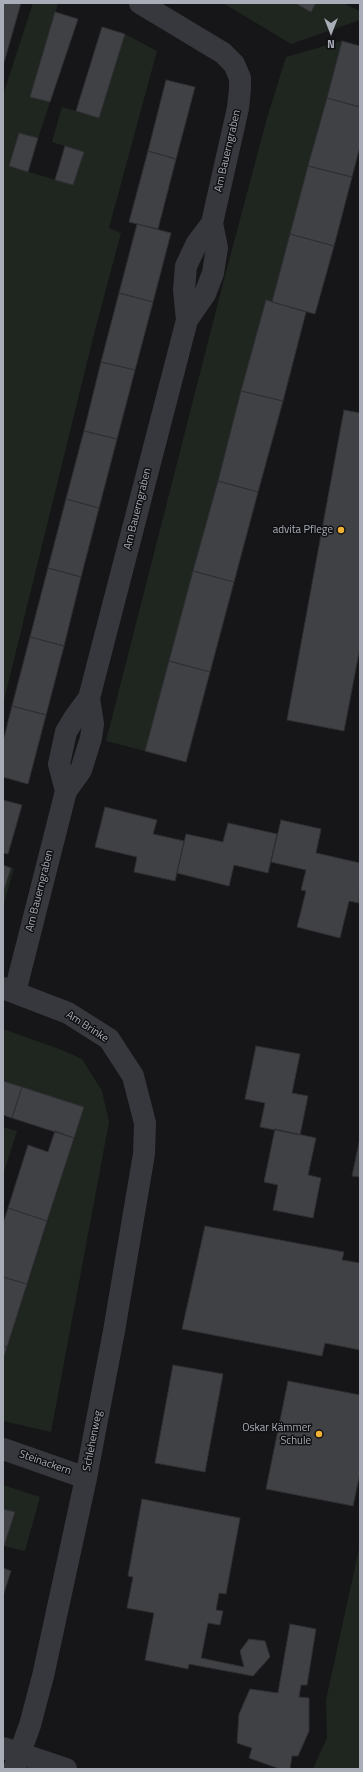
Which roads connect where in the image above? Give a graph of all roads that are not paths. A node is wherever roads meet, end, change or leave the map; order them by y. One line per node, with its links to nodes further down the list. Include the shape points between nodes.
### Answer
1 (140, 3): 2 (street, Am Bauerngraben, via 223,53 234,64 240,78 238,108 212,223 197,243 186,266 186,320 89,698 75,717 64,739 59,764 66,791)
2 (9, 990): 3 (street, Am Brinke, via 68,1013 108,1039 133,1076)
3 (145, 1123): 5 (street, Schlehenweg, via 144,1154)
4 (3, 1449): 5 (street, Steinackern)
5 (86, 1478): 6 (street, Schlehenweg, via 43,1676 30,1725)
6 (12, 1757): 7 (street)
7 (66, 1769)

